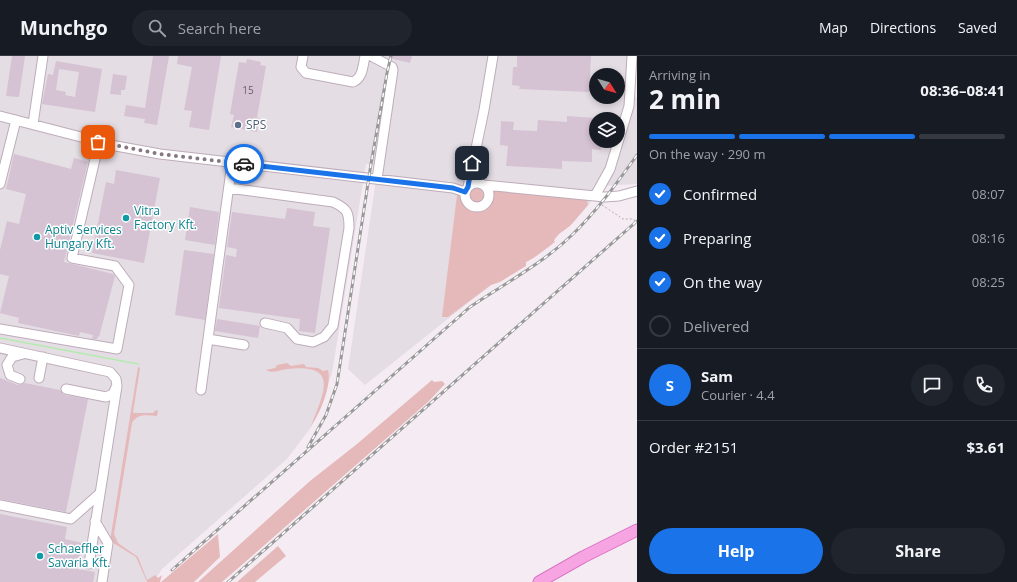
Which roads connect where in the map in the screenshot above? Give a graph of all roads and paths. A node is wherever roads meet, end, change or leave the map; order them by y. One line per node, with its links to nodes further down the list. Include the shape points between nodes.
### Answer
1 (43, 56): 9 (street)
2 (303, 56): 3 (street, via 301,67 306,73 353,82 360,77)
3 (365, 56)
4 (371, 56): 12 (street, via 389,64 393,70)
5 (493, 56): 16 (street)
6 (632, 56): 18 (street, via 630,99 626,118)
7 (0, 116): 8 (street)
8 (16, 120): 9 (street); 13 (street, via 12,146)
9 (33, 124): 10 (street, via 55,134)
10 (98, 142): 11 (street, via 160,154); 21 (street, via 72,258 115,266 129,285 117,349)
11 (232, 163): 12 (street); 15 (street)
12 (377, 179): 16 (street)
13 (0, 184)
14 (484, 185): 16 (street, via 474,183); 16 (street, via 489,191 489,197 487,203 480,207 469,204 466,200); 18 (street)
15 (229, 188): 20 (street, via 333,202 342,206 349,215 333,326 324,337 313,342 298,339 287,328); 22 (street)
16 (466, 190)
17 (637, 191): 18 (street)
18 (597, 200): 19 (path, via 623,219 633,219)
19 (637, 222)
20 (265, 323)
21 (0, 329)
22 (208, 340): 23 (street); 32 (street)
23 (244, 345)
24 (0, 348): 25 (street); 27 (street)
25 (24, 353): 26 (street); 27 (street)
26 (43, 357): 28 (street); 30 (street, via 110,372 116,379)
27 (10, 359): 29 (street, via 8,371)
28 (39, 378)
29 (20, 379)
30 (116, 386): 31 (street, via 113,394 106,397); 33 (street)
31 (66, 389)
32 (201, 390)
33 (99, 494): 34 (street, via 71,519); 35 (street)
34 (0, 505)
35 (95, 521): 37 (street); 38 (street, via 108,543)
36 (637, 530): 39 (main road)
37 (89, 564)
38 (102, 582)
39 (539, 582)

